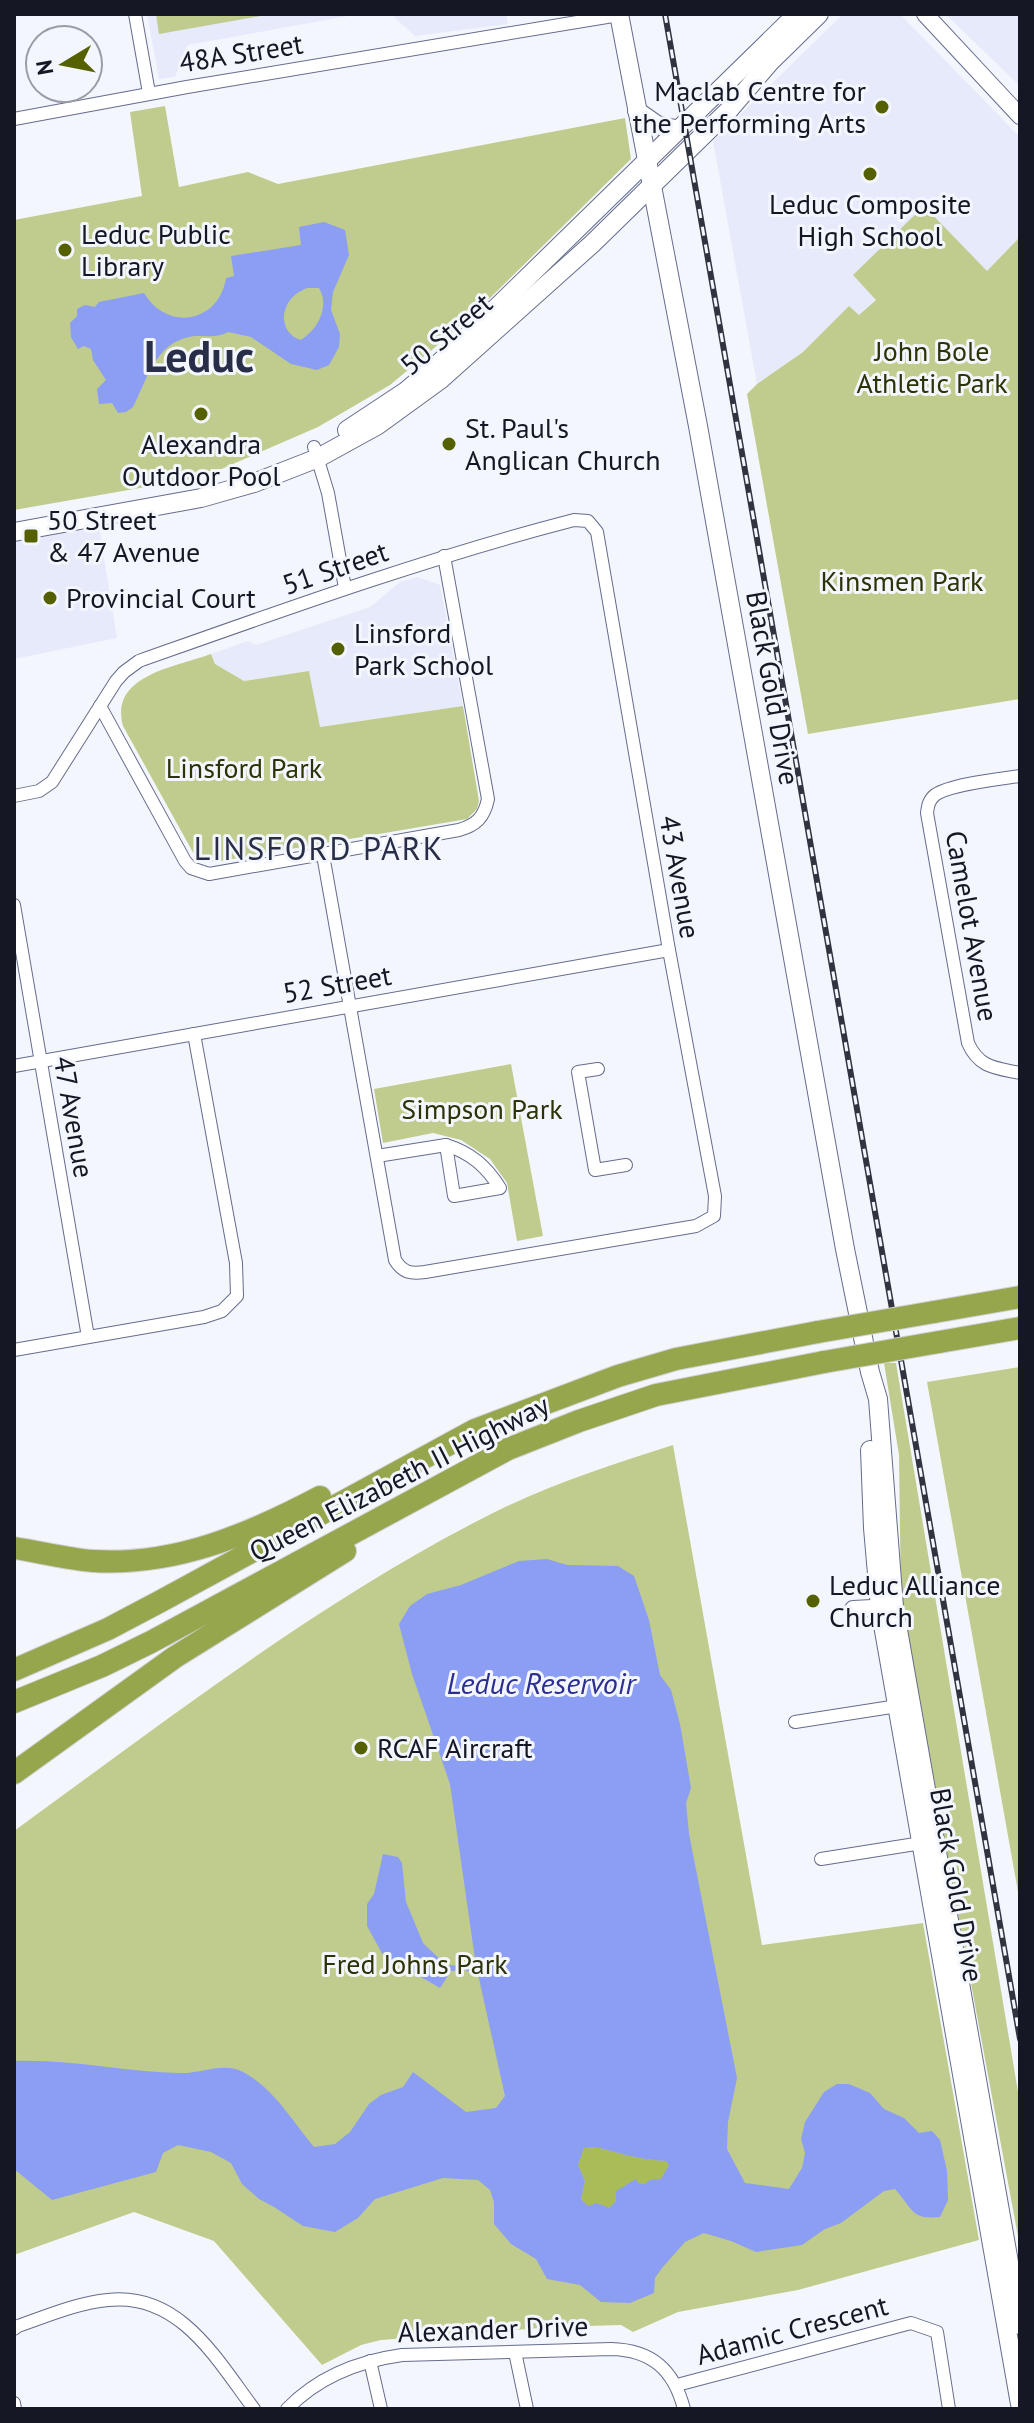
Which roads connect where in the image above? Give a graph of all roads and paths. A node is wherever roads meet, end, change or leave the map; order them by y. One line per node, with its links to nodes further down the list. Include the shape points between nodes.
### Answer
1 (135, 14): 6 (street)
2 (619, 14): 6 (street, 48A Street); 7 (main road, Black Gold Drive)
3 (797, 14): 10 (main road, 50 Street)
4 (819, 14): 12 (main road, 50 Street)
5 (925, 14): 8 (street)
6 (149, 93): 9 (street, 48A Street)
7 (637, 111): 10 (main road, via 657,125); 11 (main road, Black Gold Drive)
8 (1020, 116)
9 (14, 119)
10 (679, 130): 11 (main road, 50 Street)
11 (646, 162): 12 (main road, Black Gold Drive); 15 (main road, 50 Street, via 448,355)
12 (652, 187): 13 (main road, 50 Street); 14 (main road, Black Gold Drive)
13 (622, 215): 14 (main road, via 642,213); 15 (main road, 50 Street, via 440,380 378,425)
14 (659, 230): 43 (main road, Black Gold Drive, via 845,1249 878,1399)
15 (316, 453): 16 (main road, 50 Street, via 227,481); 18 (main road, 50 Street, via 254,483 201,498); 20 (street)
16 (14, 520)
17 (593, 526): 19 (street, 51 Street, via 574,520); 26 (street, 43 Avenue)
18 (14, 532)
19 (444, 556): 20 (street, 51 Street); 24 (street, via 486,785 485,810 479,821 459,830)
20 (345, 588): 21 (street, 51 Street, via 139,661 124,672)
21 (100, 706): 23 (street, 51 Street, via 52,782); 24 (street, via 191,868 209,874)
22 (1020, 776): 32 (street, Camelot Avenue, via 949,789 933,796 927,813 968,1043 979,1061)
23 (14, 796)
24 (323, 855): 27 (street)
25 (14, 905): 29 (street, 47 Avenue)
26 (669, 950): 27 (street, 52 Street); 34 (street, 43 Avenue, via 715,1196 714,1216 696,1226 405,1272 395,1260)
27 (350, 1006): 28 (street, 52 Street); 34 (street)
28 (194, 1034): 29 (street, 52 Street); 38 (street, via 236,1263 237,1296 222,1311 204,1317)
29 (40, 1061): 30 (street, 52 Street); 38 (street, 47 Avenue)
30 (14, 1066)
31 (598, 1069): 35 (street, via 578,1072 595,1170)
32 (1020, 1073)
33 (446, 1145): 33 (street, via 477,1159 500,1188 454,1196); 34 (street)
34 (377, 1156)
35 (626, 1165)
36 (1020, 1297): 40 (highway, Queen Elizabeth II Highway, bridge, via 676,1359)
37 (1020, 1328): 41 (highway, Queen Elizabeth II Highway, bridge, via 656,1395)
38 (88, 1337): 39 (street)
39 (14, 1350)
40 (475, 1430): 42 (highway, via 375,1467 208,1548 111,1561); 45 (highway, Queen Elizabeth II Highway, via 108,1629)
41 (508, 1449): 46 (highway, Queen Elizabeth II Highway, via 151,1642); 49 (highway, via 175,1657)
42 (14, 1548)
43 (887, 1607): 44 (street); 47 (main road, Black Gold Drive)
44 (853, 1609)
45 (14, 1670)
46 (14, 1702)
47 (904, 1705): 48 (street); 50 (main road, Black Gold Drive)
48 (795, 1722)
49 (14, 1773)
50 (928, 1842): 51 (street); 52 (main road, Black Gold Drive); 57 (main road, Black Gold Drive)
51 (821, 1859)
52 (1020, 2325)
53 (14, 2329): 58 (street, via 94,2302 152,2305 198,2336)
54 (515, 2352): 55 (street, Alexander Drive, via 402,2355); 56 (street, Alexander Drive, via 627,2349 649,2357); 61 (street)
55 (370, 2361): 59 (street, Alexander Drive, via 323,2381); 60 (street)
56 (677, 2385): 62 (street, Alexander Drive); 63 (street, Adamic Crescent, via 911,2323 937,2332)
57 (1020, 2404)
58 (254, 2409)
59 (287, 2409)
60 (381, 2409)
61 (527, 2409)
62 (684, 2409)
63 (949, 2409)

